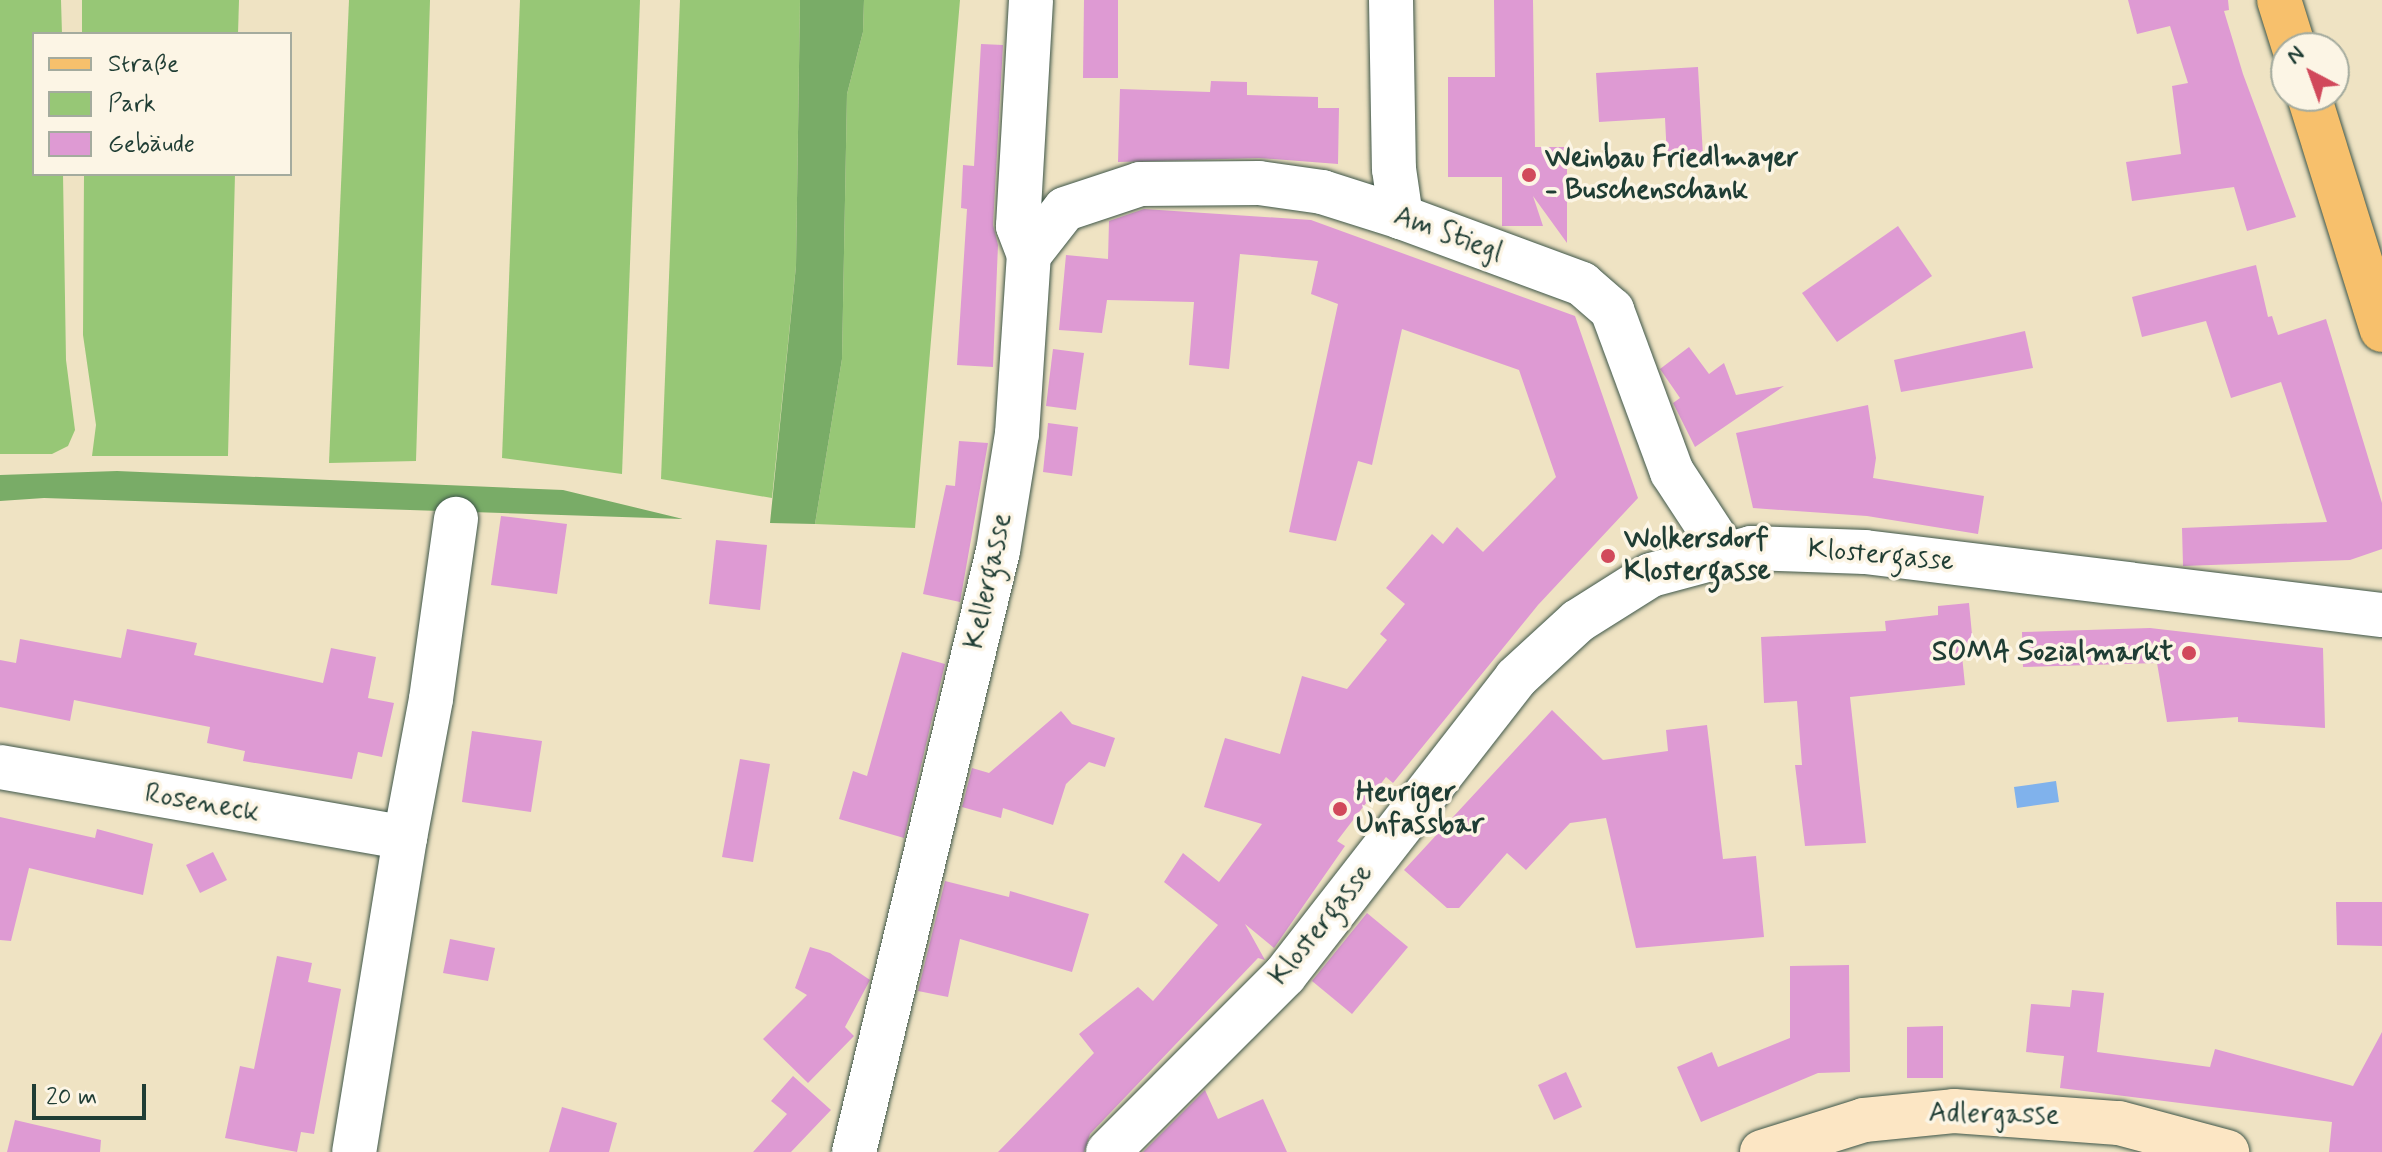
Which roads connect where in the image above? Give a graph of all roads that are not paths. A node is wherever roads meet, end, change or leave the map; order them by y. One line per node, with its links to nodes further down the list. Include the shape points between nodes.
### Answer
1 (1031, 0): 7 (street, Kellergasse, via 1018,226)
2 (1391, 0): 6 (street, via 1394,169)
3 (2279, 0): 4 (main road)
4 (2289, 32)
5 (2314, 112): 8 (main road)
6 (1401, 217): 7 (street, Am Stiegl, via 1322,192 1259,183 1140,184 1065,209); 10 (street, Am Stiegl, via 1582,284 1605,300 1672,472)
7 (1029, 255): 15 (street, Kellergasse, via 1017,434 998,551)
8 (2382, 330)
9 (456, 519): 13 (street)
10 (1725, 553): 11 (street, Klostergasse, via 1751,548 1865,552); 16 (street, Klostergasse, via 1651,575 1546,647 1437,774 1285,975)
11 (2382, 615)
12 (0, 767): 13 (street, Roseneck)
13 (405, 838): 14 (street)
14 (354, 1152)
15 (854, 1152)
16 (1108, 1152)
17 (1762, 1152): 18 (main road, Adlergasse, via 1864,1120 1954,1111 2119,1123)
18 (2227, 1152)

